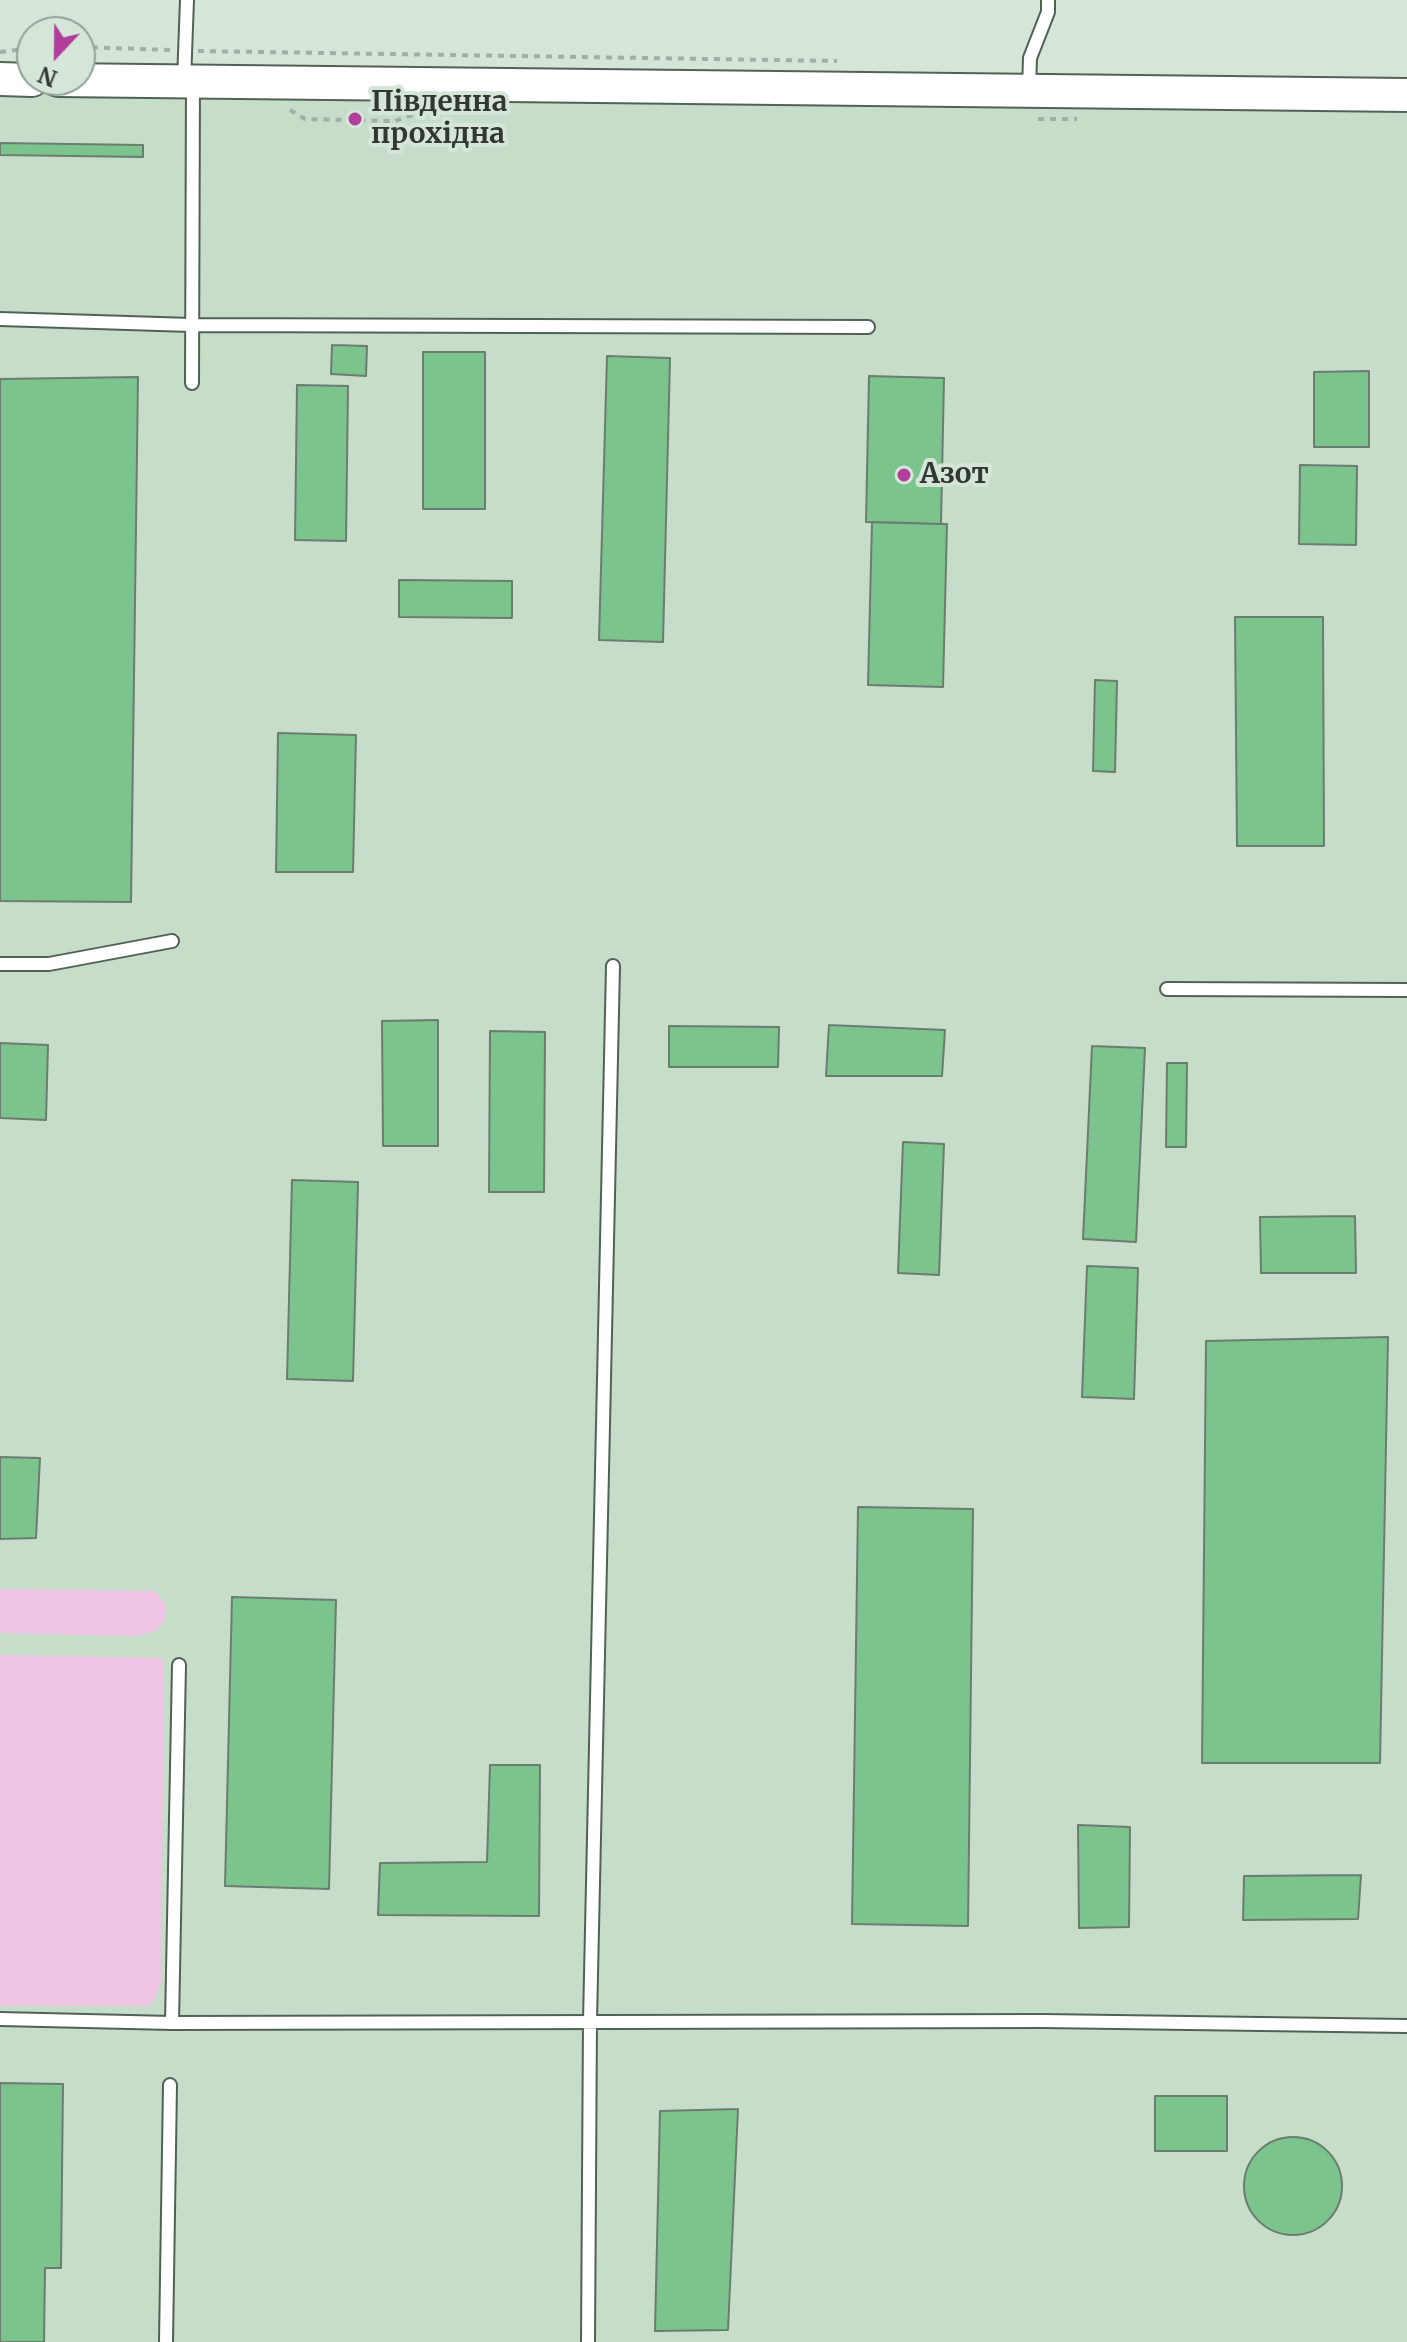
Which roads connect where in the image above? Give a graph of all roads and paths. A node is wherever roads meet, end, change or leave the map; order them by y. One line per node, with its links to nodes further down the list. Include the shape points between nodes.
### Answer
1 (187, 0): 5 (lane)
2 (1048, 0): 7 (lane, via 1030,58)
3 (96, 51): 5 (path)
4 (840, 61): 5 (path)
5 (188, 71): 6 (main road); 7 (main road); 10 (lane)
6 (96, 77)
7 (1029, 91): 8 (main road)
8 (1407, 95)
9 (0, 319): 10 (lane)
10 (191, 325): 11 (lane); 12 (lane)
11 (868, 327)
12 (192, 383)
13 (172, 941): 14 (lane, via 49,964)
14 (0, 964)
15 (613, 966): 20 (lane)
16 (1167, 989): 17 (lane)
17 (1407, 990)
18 (179, 1665): 21 (lane)
19 (0, 2019): 21 (lane)
20 (590, 2021): 21 (lane); 22 (lane); 25 (lane)
21 (172, 2023)
22 (1407, 2026)
23 (170, 2085): 24 (lane)
24 (166, 2342)
25 (588, 2342)

